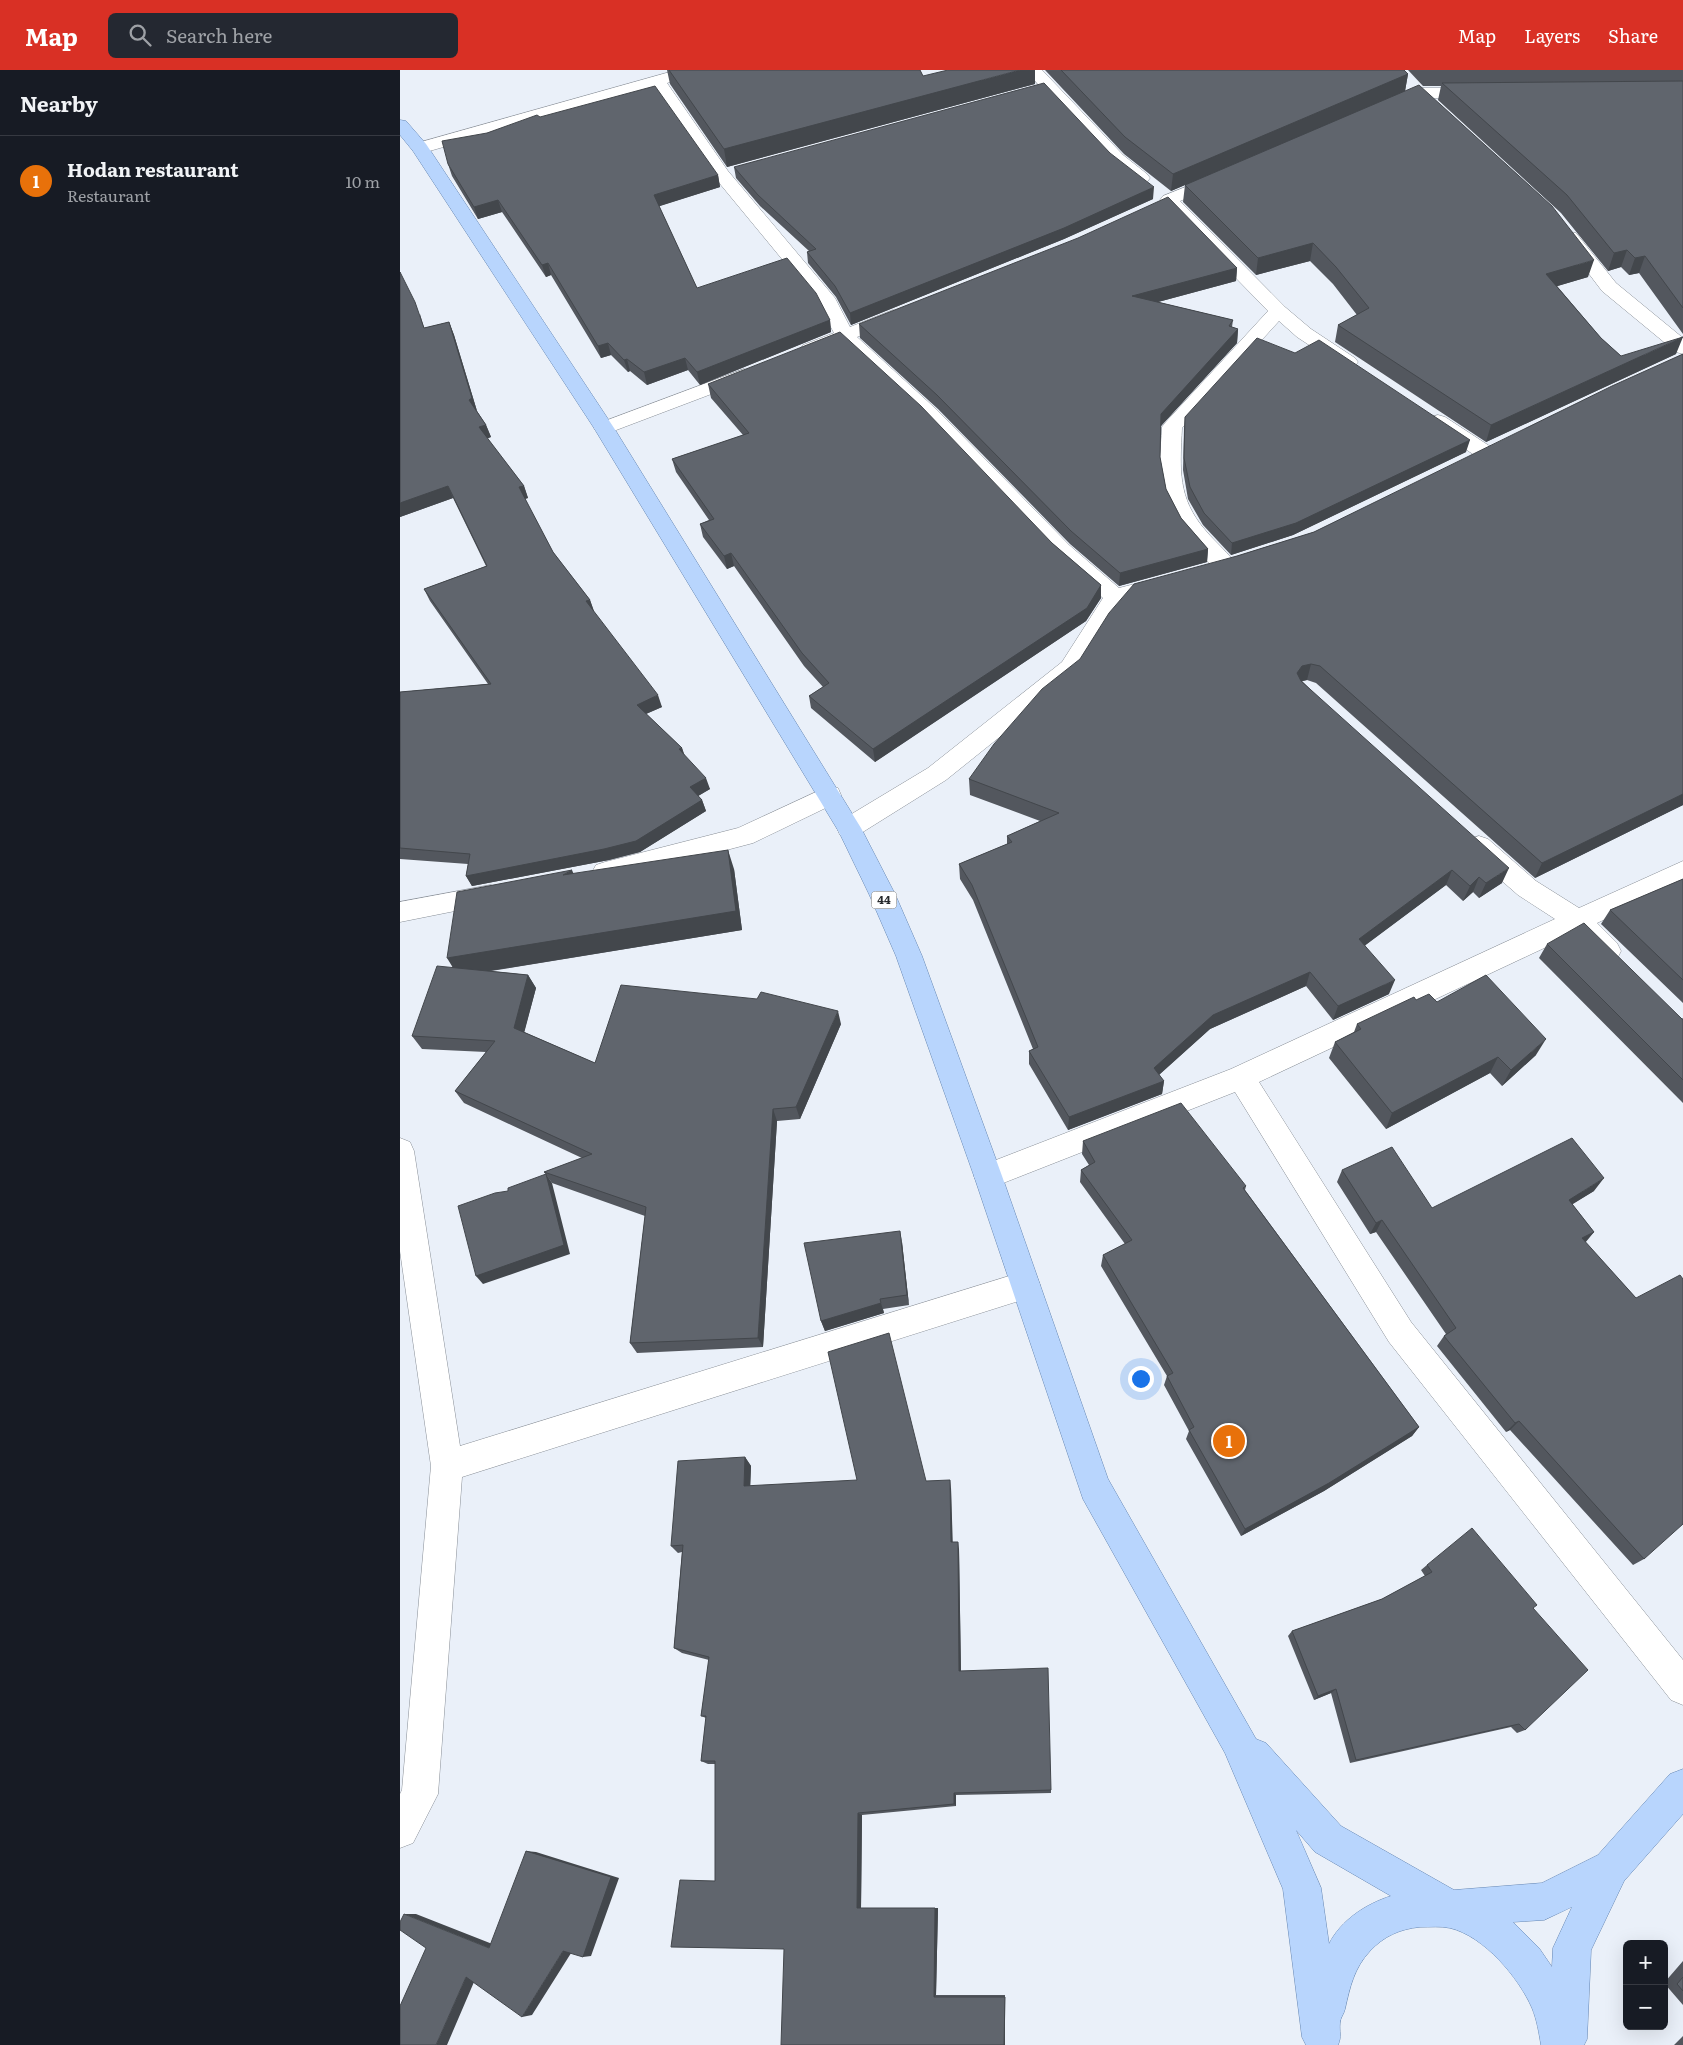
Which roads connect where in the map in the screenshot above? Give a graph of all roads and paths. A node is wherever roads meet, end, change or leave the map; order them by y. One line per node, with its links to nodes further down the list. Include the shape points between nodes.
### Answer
1 (694, 70): 3 (street)
2 (1033, 70): 4 (street)
3 (657, 80): 10 (street); 13 (street)
4 (1047, 87): 6 (street); 14 (street, via 1117,160)
5 (1412, 87): 7 (street); 8 (street); 9 (street)
6 (1028, 92)
7 (1487, 93)
8 (1374, 112)
9 (1440, 113)
10 (407, 138): 25 (main road, 44)
11 (742, 170): 13 (street)
12 (1232, 173): 14 (street)
13 (722, 175): 19 (street, via 828,302)
14 (1169, 200): 15 (street); 18 (street)
15 (1151, 208)
16 (1560, 226): 21 (street, via 1609,287)
17 (907, 310): 19 (street)
18 (1278, 311): 23 (street, via 1304,333); 27 (street, via 1172,427 1174,498 1194,532)
19 (845, 336): 20 (street); 29 (street, via 930,414 1061,550)
20 (791, 357)
21 (1680, 357)
22 (764, 368): 25 (street)
23 (1363, 372)
24 (1420, 410): 26 (street)
25 (604, 428): 30 (main road, 44)
26 (1484, 452)
27 (1226, 566)
28 (1180, 579): 29 (street)
29 (1115, 597): 31 (street, via 1070,668 937,774)
30 (829, 795): 31 (main road, 44); 34 (street, via 744,836)
31 (849, 828): 41 (main road, 44, via 909,956)
32 (1461, 829): 37 (street, via 1527,888)
33 (1683, 870): 37 (street)
34 (581, 877)
35 (514, 890): 36 (street)
36 (400, 912)
37 (1577, 920): 38 (street); 39 (street)
38 (1627, 968)
39 (1241, 1077): 41 (street); 44 (street, via 1400,1332)
40 (400, 1151): 43 (street)
41 (988, 1176): 42 (main road, 44)
42 (1025, 1285): 43 (street); 45 (main road, 44, via 1095,1487)
43 (447, 1466): 47 (street, via 420,1794)
44 (1683, 1688)
45 (1238, 1740): 49 (main road, via 1328,1838); 50 (main road, via 1302,1888)
46 (1683, 1787): 48 (main road)
47 (400, 1830)
48 (1611, 1868): 49 (main road, via 1544,1901); 52 (main road, via 1572,1948)
49 (1451, 1909): 50 (main road, via 1411,1908 1374,1921 1346,1949 1327,1990); 51 (main road, via 1487,1925 1519,1953 1544,1990)
50 (1323, 2041)
51 (1560, 2045)
52 (1566, 2045)

